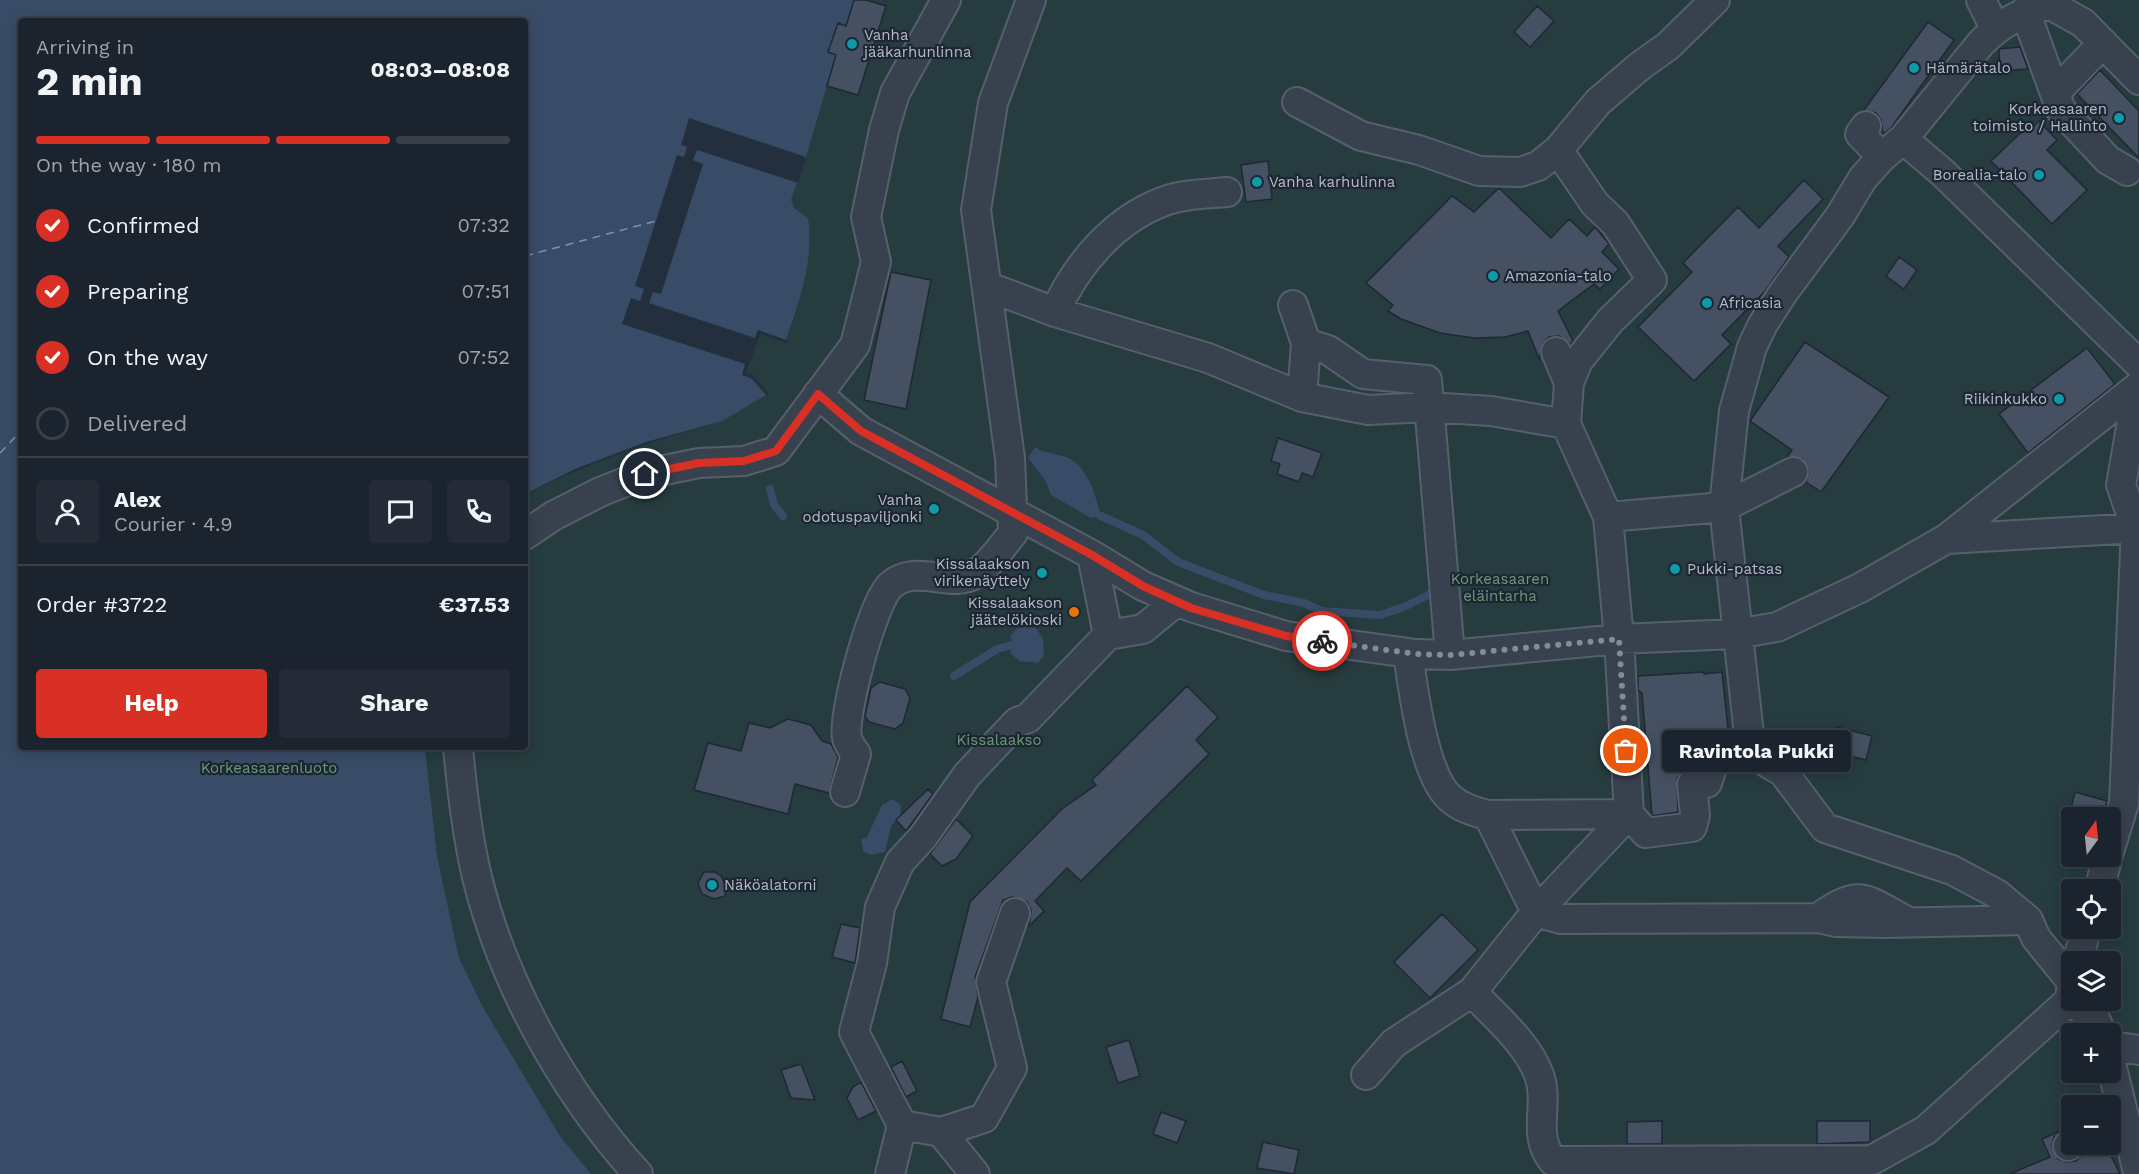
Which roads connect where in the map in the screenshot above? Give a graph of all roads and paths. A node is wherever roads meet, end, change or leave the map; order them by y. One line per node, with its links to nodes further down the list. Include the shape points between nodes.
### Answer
1 (946, 0): 24 (lane, via 895,93 884,130 866,217 876,262 855,345)
2 (1032, 0): 16 (lane, via 993,103 983,155 976,210)
3 (1715, 0): 13 (lane, via 1668,46 1598,102)
4 (1981, 0): 6 (lane)
5 (2044, 5): 6 (lane); 7 (lane, via 2083,23); 9 (lane)
6 (1995, 28): 12 (lane)
7 (2103, 43): 8 (lane); 9 (lane)
8 (2139, 80)
9 (2055, 93): 14 (lane, via 2061,110 2108,160)
10 (1297, 102): 13 (lane, via 1361,136 1419,150 1479,171 1520,172 1538,166)
11 (1866, 126): 12 (lane, via 1860,134)
12 (1893, 148): 21 (lane, via 1943,173); 30 (lane, via 1863,178 1773,308 1752,347 1734,411)
13 (1558, 150): 22 (lane, via 1595,204 1615,223 1652,280 1590,344)
14 (2127, 171)
15 (1227, 192): 18 (lane, via 1163,201 1111,231 1063,293)
16 (989, 287): 18 (lane); 31 (lane, via 1010,458)
17 (1293, 305): 19 (lane)
18 (1055, 312): 25 (lane, via 1208,358)
19 (1305, 343): 25 (lane); 27 (lane, via 1328,350 1363,374 1427,380)
20 (1556, 352): 22 (lane)
21 (2139, 364)
22 (1569, 383): 28 (lane)
23 (2139, 386): 35 (lane)
24 (818, 394): 31 (lane, via 861,431); 34 (lane, via 776,451 744,461 699,463 645,474 600,492)
25 (1302, 397): 27 (lane, via 1368,410)
26 (2139, 400): 33 (lane, via 2121,485)
27 (1428, 407): 28 (lane, via 1491,411); 42 (lane)
28 (1566, 424): 32 (lane)
29 (1793, 472): 30 (lane)
30 (1725, 507): 32 (lane); 38 (lane)
31 (1011, 514): 36 (lane); 45 (lane, via 1013,533 975,574 958,578 910,576 891,584 880,599 865,638 851,701 847,738 856,754)
32 (1608, 517): 40 (lane)
33 (2138, 528): 35 (lane); 46 (lane)
34 (528, 533)
35 (1946, 539): 38 (lane, via 1860,588 1777,627)
36 (1092, 555): 37 (lane); 39 (lane)
37 (1177, 601): 39 (lane, via 1143,629); 41 (lane, via 1286,636)
38 (1736, 634): 40 (lane); 44 (lane)
39 (1108, 635): 58 (lane, via 967,775 900,862 884,894 854,1032)
40 (1619, 639): 42 (lane); 47 (lane)
41 (1408, 653): 42 (lane); 48 (lane, via 1422,732 1437,777 1449,798)
42 (1450, 655)
43 (458, 750): 62 (lane, via 477,877 511,976 581,1106)
44 (1751, 753): 47 (lane, via 1716,755 1707,783 1692,783 1692,827 1646,833); 51 (lane, via 1783,772 1825,828 1952,870 1997,894)
45 (845, 792)
46 (2121, 813)
47 (1629, 814): 48 (lane); 49 (lane)
48 (1488, 815): 49 (lane)
49 (1536, 912): 51 (lane, via 1561,919); 53 (lane)
50 (1016, 913): 59 (lane, via 991,982 1012,1068 984,1118)
51 (2028, 920): 52 (lane)
52 (2061, 974)
53 (1472, 992): 54 (lane, via 1521,1046 1540,1076 1540,1135 1552,1161 1872,1160 1926,1130); 57 (lane, via 1394,1043)
54 (2061, 998)
55 (2121, 1048): 56 (lane)
56 (2139, 1050)
57 (1366, 1075)
58 (902, 1125): 59 (lane); 63 (lane)
59 (941, 1132): 64 (lane)
60 (2121, 1137): 61 (lane)
61 (2137, 1167)
62 (638, 1174)
63 (890, 1174)
64 (975, 1174)

